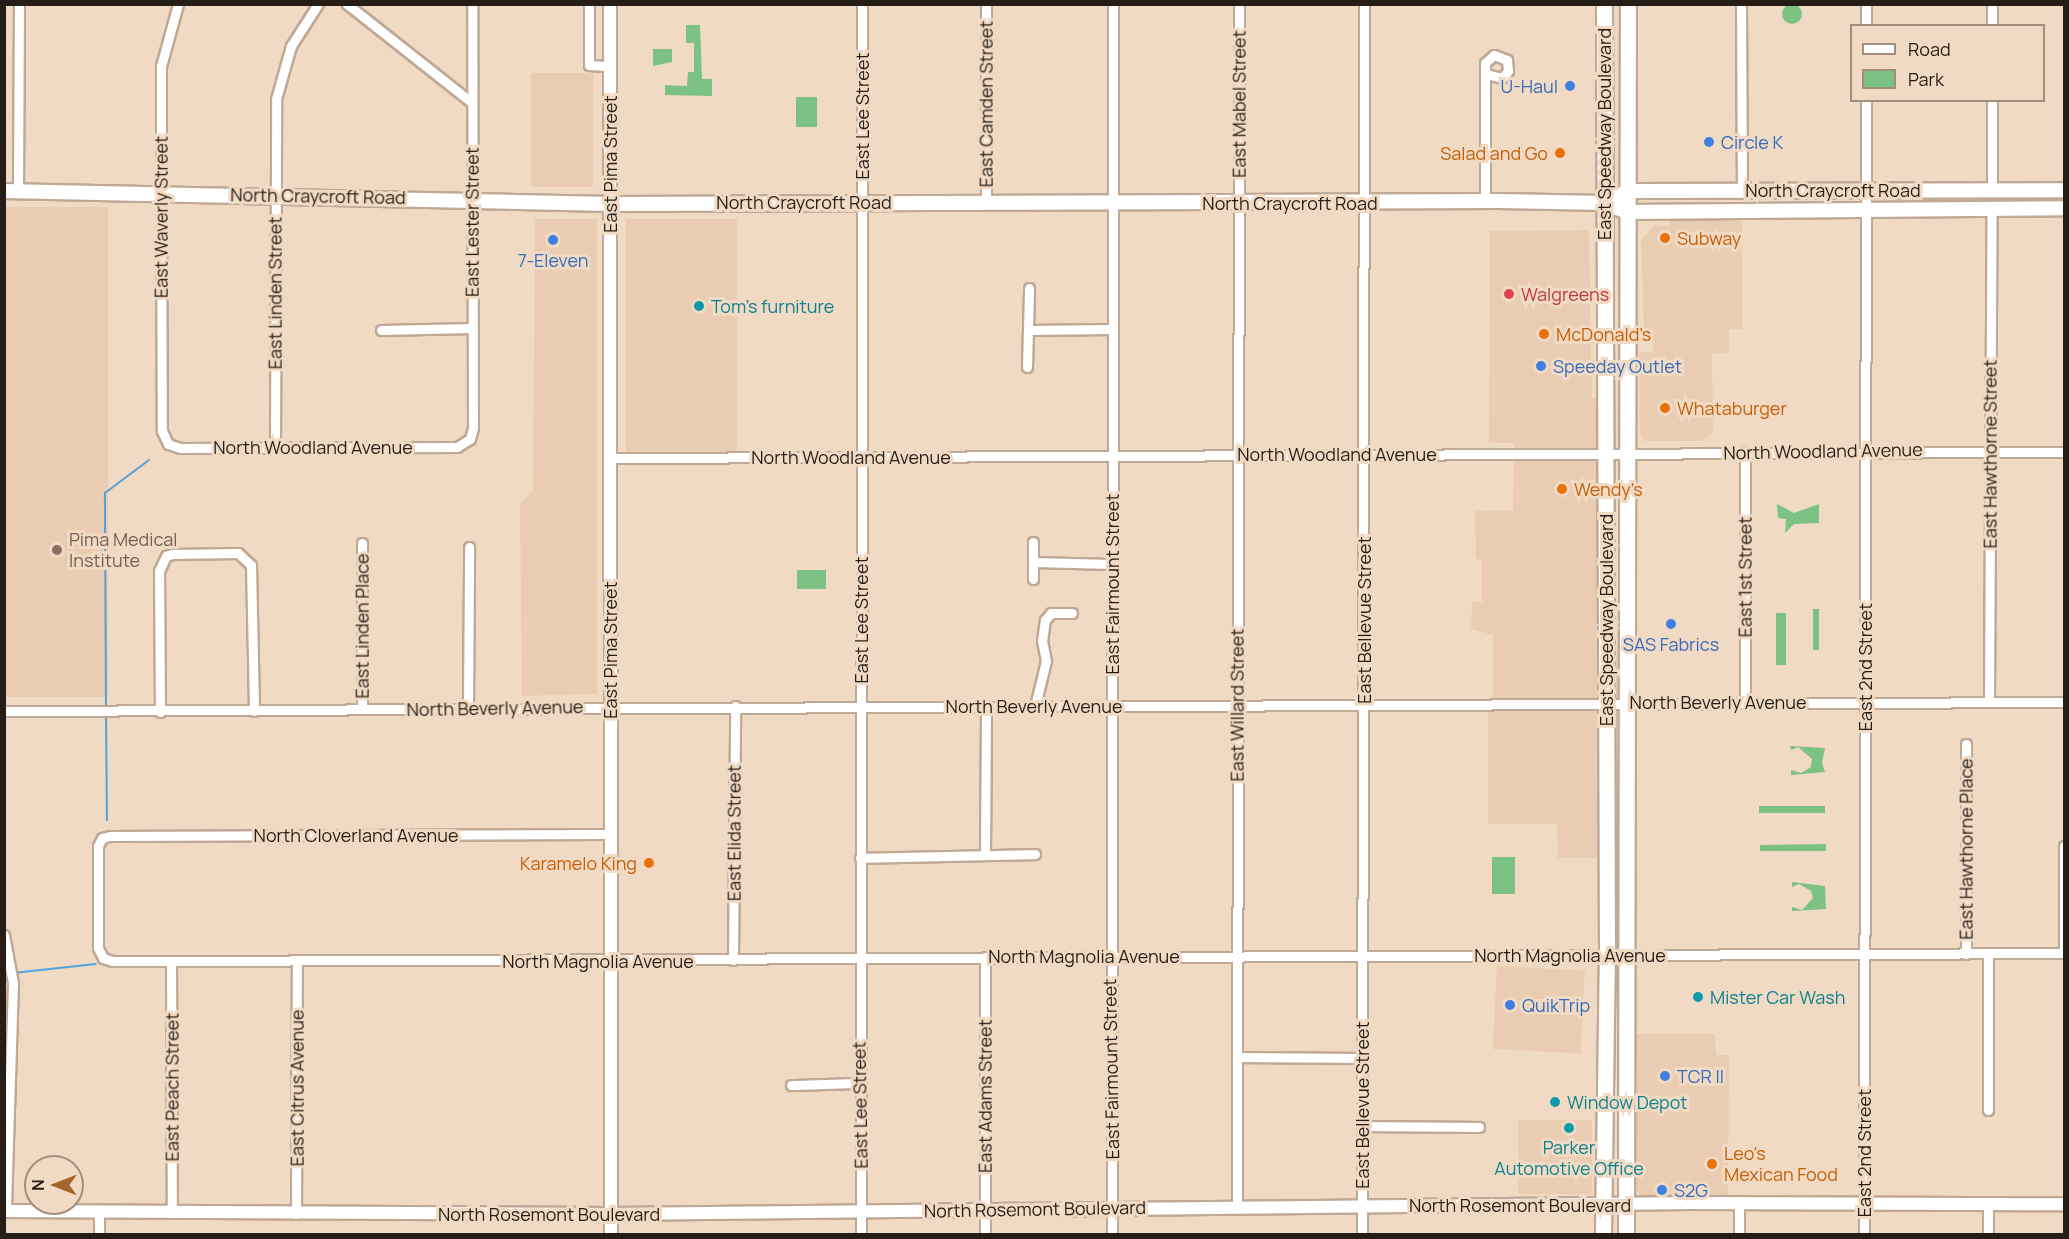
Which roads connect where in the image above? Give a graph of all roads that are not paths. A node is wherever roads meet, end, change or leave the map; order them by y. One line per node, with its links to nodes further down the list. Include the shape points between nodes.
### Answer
1 (19, 4): 28 (street)
2 (318, 4): 32 (street, East Linden Street, via 291,46 279,83)
3 (347, 4): 22 (street)
4 (472, 4): 22 (street, East Lester Street)
5 (590, 4): 20 (street, via 590,65)
6 (610, 4): 20 (street, East Pima Street)
7 (862, 4): 34 (street, East Lee Street)
8 (986, 4): 41 (street, East Camden Street)
9 (1113, 4): 37 (street, East Fairmount Street)
10 (1239, 4): 38 (street, East Mabel Street)
11 (1364, 4): 35 (street, East Bellevue Street)
12 (1604, 4): 39 (main road, East Speedway Boulevard)
13 (1628, 4): 29 (main road, East Speedway Boulevard)
14 (1741, 4): 30 (street)
15 (1866, 4): 18 (street)
16 (1992, 4): 19 (street)
17 (177, 5): 31 (street, East Waverly Street, via 162,66)
18 (1866, 24)
19 (1992, 24)
20 (611, 66): 40 (street, East Pima Street)
21 (1486, 74): 36 (street)
22 (471, 102): 33 (street, East Lester Street)
23 (1866, 102): 26 (street, East 2nd Street)
24 (1992, 102): 25 (street)
25 (1992, 189): 26 (main road, North Craycroft Road); 27 (main road, North Craycroft Road)
26 (1866, 190): 30 (main road, North Craycroft Road); 42 (street, East 2nd Street)
27 (2064, 190)
28 (11, 191): 31 (main road, North Craycroft Road)
29 (1628, 191): 30 (main road, North Craycroft Road); 39 (main road, North Craycroft Road); 45 (main road, East Speedway Boulevard)
30 (1742, 191)
31 (161, 193): 32 (main road, North Craycroft Road); 52 (street, East Waverly Street, via 162,431)
32 (274, 196): 33 (main road, North Craycroft Road); 54 (street, East Linden Street)
33 (473, 199): 40 (main road, North Craycroft Road); 47 (street, East Lester Street)
34 (862, 201): 40 (main road, North Craycroft Road); 41 (main road, North Craycroft Road); 66 (street, East Lee Street)
35 (1364, 202): 36 (main road, North Craycroft Road); 38 (main road, North Craycroft Road); 63 (street, East Bellevue Street)
36 (1485, 202): 39 (main road, North Craycroft Road)
37 (1113, 203): 38 (main road, North Craycroft Road); 41 (main road, North Craycroft Road); 48 (street, East Fairmount Street)
38 (1238, 203): 64 (street, East Willard Street)
39 (1604, 203): 45 (main road, North Craycroft Road); 60 (main road, East Speedway Boulevard)
40 (610, 204): 65 (street, East Pima Street)
41 (986, 204)
42 (1866, 208): 43 (main road, North Craycroft Road); 45 (main road, North Craycroft Road); 57 (street, East 2nd Street)
43 (1992, 208): 44 (main road, North Craycroft Road); 58 (street, East Hawthorne Street)
44 (2064, 208)
45 (1628, 212): 61 (main road, East Speedway Boulevard)
46 (1029, 288): 50 (street)
47 (472, 328): 49 (street); 53 (street, East Lester Street)
48 (1112, 329): 50 (street); 62 (street, East Fairmount Street)
49 (381, 330)
50 (1028, 330): 51 (street)
51 (1027, 367)
52 (167, 443): 54 (street, North Woodland Avenue, via 180,448); 55 (street)
53 (471, 443): 54 (street, North Woodland Avenue, via 457,447)
54 (275, 447)
55 (158, 451)
56 (1745, 452): 57 (street, North Woodland Avenue); 61 (street, North Woodland Avenue); 79 (street, East 1st Street)
57 (1864, 452): 58 (street, North Woodland Avenue); 75 (street, East 2nd Street)
58 (1990, 452): 59 (street, North Woodland Avenue); 74 (street, East Hawthorne Street)
59 (2064, 452)
60 (1605, 453): 61 (street, North Woodland Avenue); 63 (street, North Woodland Avenue); 77 (main road, East Speedway Boulevard)
61 (1625, 453): 78 (main road, East Speedway Boulevard)
62 (1111, 454): 64 (street, North Woodland Avenue); 66 (street, North Woodland Avenue); 71 (street, East Fairmount Street)
63 (1364, 454): 64 (street, North Woodland Avenue); 81 (street, East Bellevue Street)
64 (1237, 455): 80 (street, East Willard Street)
65 (609, 458): 66 (street, North Woodland Avenue); 86 (street, East Pima Street)
66 (862, 458): 89 (street, East Lee Street)
67 (1033, 542): 70 (street)
68 (362, 543): 87 (street, East Linden Place)
69 (469, 547): 88 (street)
70 (1033, 562): 71 (street); 72 (street)
71 (1112, 564): 85 (street, East Fairmount Street)
72 (1033, 579)
73 (1072, 613): 84 (street, via 1051,613 1045,620 1042,640 1046,661)
74 (1989, 701): 75 (street, North Beverly Avenue); 76 (street, North Beverly Avenue)
75 (1865, 702): 79 (street, North Beverly Avenue); 106 (street, East 2nd Street)
76 (2064, 702)
77 (1606, 703): 78 (street, North Beverly Avenue); 81 (street, North Beverly Avenue); 104 (main road, East Speedway Boulevard)
78 (1627, 703): 79 (street, North Beverly Avenue); 105 (main road, East Speedway Boulevard)
79 (1745, 703)
80 (1237, 704): 81 (street, North Beverly Avenue); 85 (street, North Beverly Avenue); 108 (street, East Willard Street)
81 (1364, 704): 101 (street, East Bellevue Street)
82 (735, 706): 86 (street, North Beverly Avenue); 89 (street, North Beverly Avenue); 112 (street, East Elida Street)
83 (986, 706): 84 (street, North Beverly Avenue); 89 (street, North Beverly Avenue); 97 (street)
84 (1035, 706): 85 (street, North Beverly Avenue)
85 (1113, 706): 107 (street, East Fairmount Street)
86 (610, 707): 88 (street, North Beverly Avenue); 94 (street, East Pima Street)
87 (362, 709): 88 (street, North Beverly Avenue); 91 (street, North Beverly Avenue)
88 (468, 709)
89 (860, 709): 98 (street, East Lee Street)
90 (4, 711): 92 (street, North Beverly Avenue)
91 (254, 711): 92 (street, North Beverly Avenue); 92 (street, via 251,565 238,553 166,556 159,571)
92 (160, 712)
93 (1966, 744): 102 (street, East Hawthorne Place)
94 (611, 834): 110 (street, North Cloverland Avenue, via 102,838 98,846 98,948); 115 (street, East Pima Street)
95 (2064, 846): 100 (street)
96 (1035, 854): 97 (street)
97 (985, 855): 98 (street)
98 (860, 858): 111 (street, East Lee Street)
99 (4, 935): 133 (street, via 13,983)
100 (2064, 953): 103 (street, North Magnolia Avenue)
101 (1362, 954): 104 (street, North Magnolia Avenue); 108 (street, North Magnolia Avenue); 117 (street, East Bellevue Street)
102 (1966, 954): 103 (street, North Magnolia Avenue); 106 (street, North Magnolia Avenue)
103 (1989, 954): 120 (street, East Hawthorne Place)
104 (1607, 955): 105 (street, North Magnolia Avenue); 124 (main road, East Speedway Boulevard)
105 (1628, 955): 106 (street, North Magnolia Avenue); 128 (main road, East Speedway Boulevard)
106 (1863, 955): 125 (street, East 2nd Street)
107 (1110, 956): 108 (street, North Magnolia Avenue); 109 (street, North Magnolia Avenue); 131 (street, East Fairmount Street)
108 (1236, 956): 116 (street, East Willard Street)
109 (985, 957): 111 (street, North Magnolia Avenue); 132 (street, East Adams Street)
110 (103, 958): 113 (street, North Magnolia Avenue)
111 (859, 958): 112 (street, North Magnolia Avenue); 118 (street, East Lee Street)
112 (733, 960): 115 (street, North Magnolia Avenue)
113 (171, 961): 114 (street, North Magnolia Avenue); 136 (street, East Peach Street)
114 (297, 962): 115 (street, North Magnolia Avenue); 137 (street, East Citrus Avenue)
115 (611, 962): 138 (street, East Pima Street)
116 (1238, 1057): 117 (street); 130 (street, East Willard Street)
117 (1361, 1058): 121 (street, East Bellevue Street)
118 (859, 1083): 119 (street); 135 (street, East Lee Street)
119 (791, 1085)
120 (1988, 1110)
121 (1362, 1126): 122 (street); 129 (street, East Bellevue Street)
122 (1479, 1127)
123 (1739, 1203): 125 (street, North Rosemont Boulevard); 128 (street, North Rosemont Boulevard); 147 (street)
124 (1603, 1204): 128 (street, North Rosemont Boulevard); 129 (street, North Rosemont Boulevard); 145 (main road, East Speedway Boulevard)
125 (1863, 1204): 126 (street, North Rosemont Boulevard); 148 (street, East 2nd Street)
126 (1988, 1204): 127 (street, North Rosemont Boulevard); 149 (street)
127 (2064, 1204)
128 (1626, 1205): 146 (main road, East Speedway Boulevard)
129 (1363, 1206): 130 (street, North Rosemont Boulevard); 144 (street, East Bellevue Street)
130 (1237, 1207): 131 (street, North Rosemont Boulevard)
131 (1113, 1208): 132 (street, North Rosemont Boulevard); 143 (street, East Fairmount Street)
132 (985, 1210): 135 (street, North Rosemont Boulevard); 142 (street, East Adams Street)
133 (5, 1211): 134 (street, North Rosemont Boulevard)
134 (99, 1212): 136 (street, North Rosemont Boulevard); 139 (street)
135 (861, 1212): 138 (street, North Rosemont Boulevard); 141 (street, East Lee Street)
136 (172, 1213): 137 (street, North Rosemont Boulevard)
137 (296, 1214): 138 (street, North Rosemont Boulevard)
138 (611, 1214): 140 (street, East Pima Street)
139 (99, 1234)
140 (611, 1234)
141 (861, 1234)
142 (985, 1234)
143 (1112, 1234)
144 (1362, 1234)
145 (1603, 1234)
146 (1626, 1234)
147 (1739, 1234)
148 (1864, 1234)
149 (1988, 1234)

